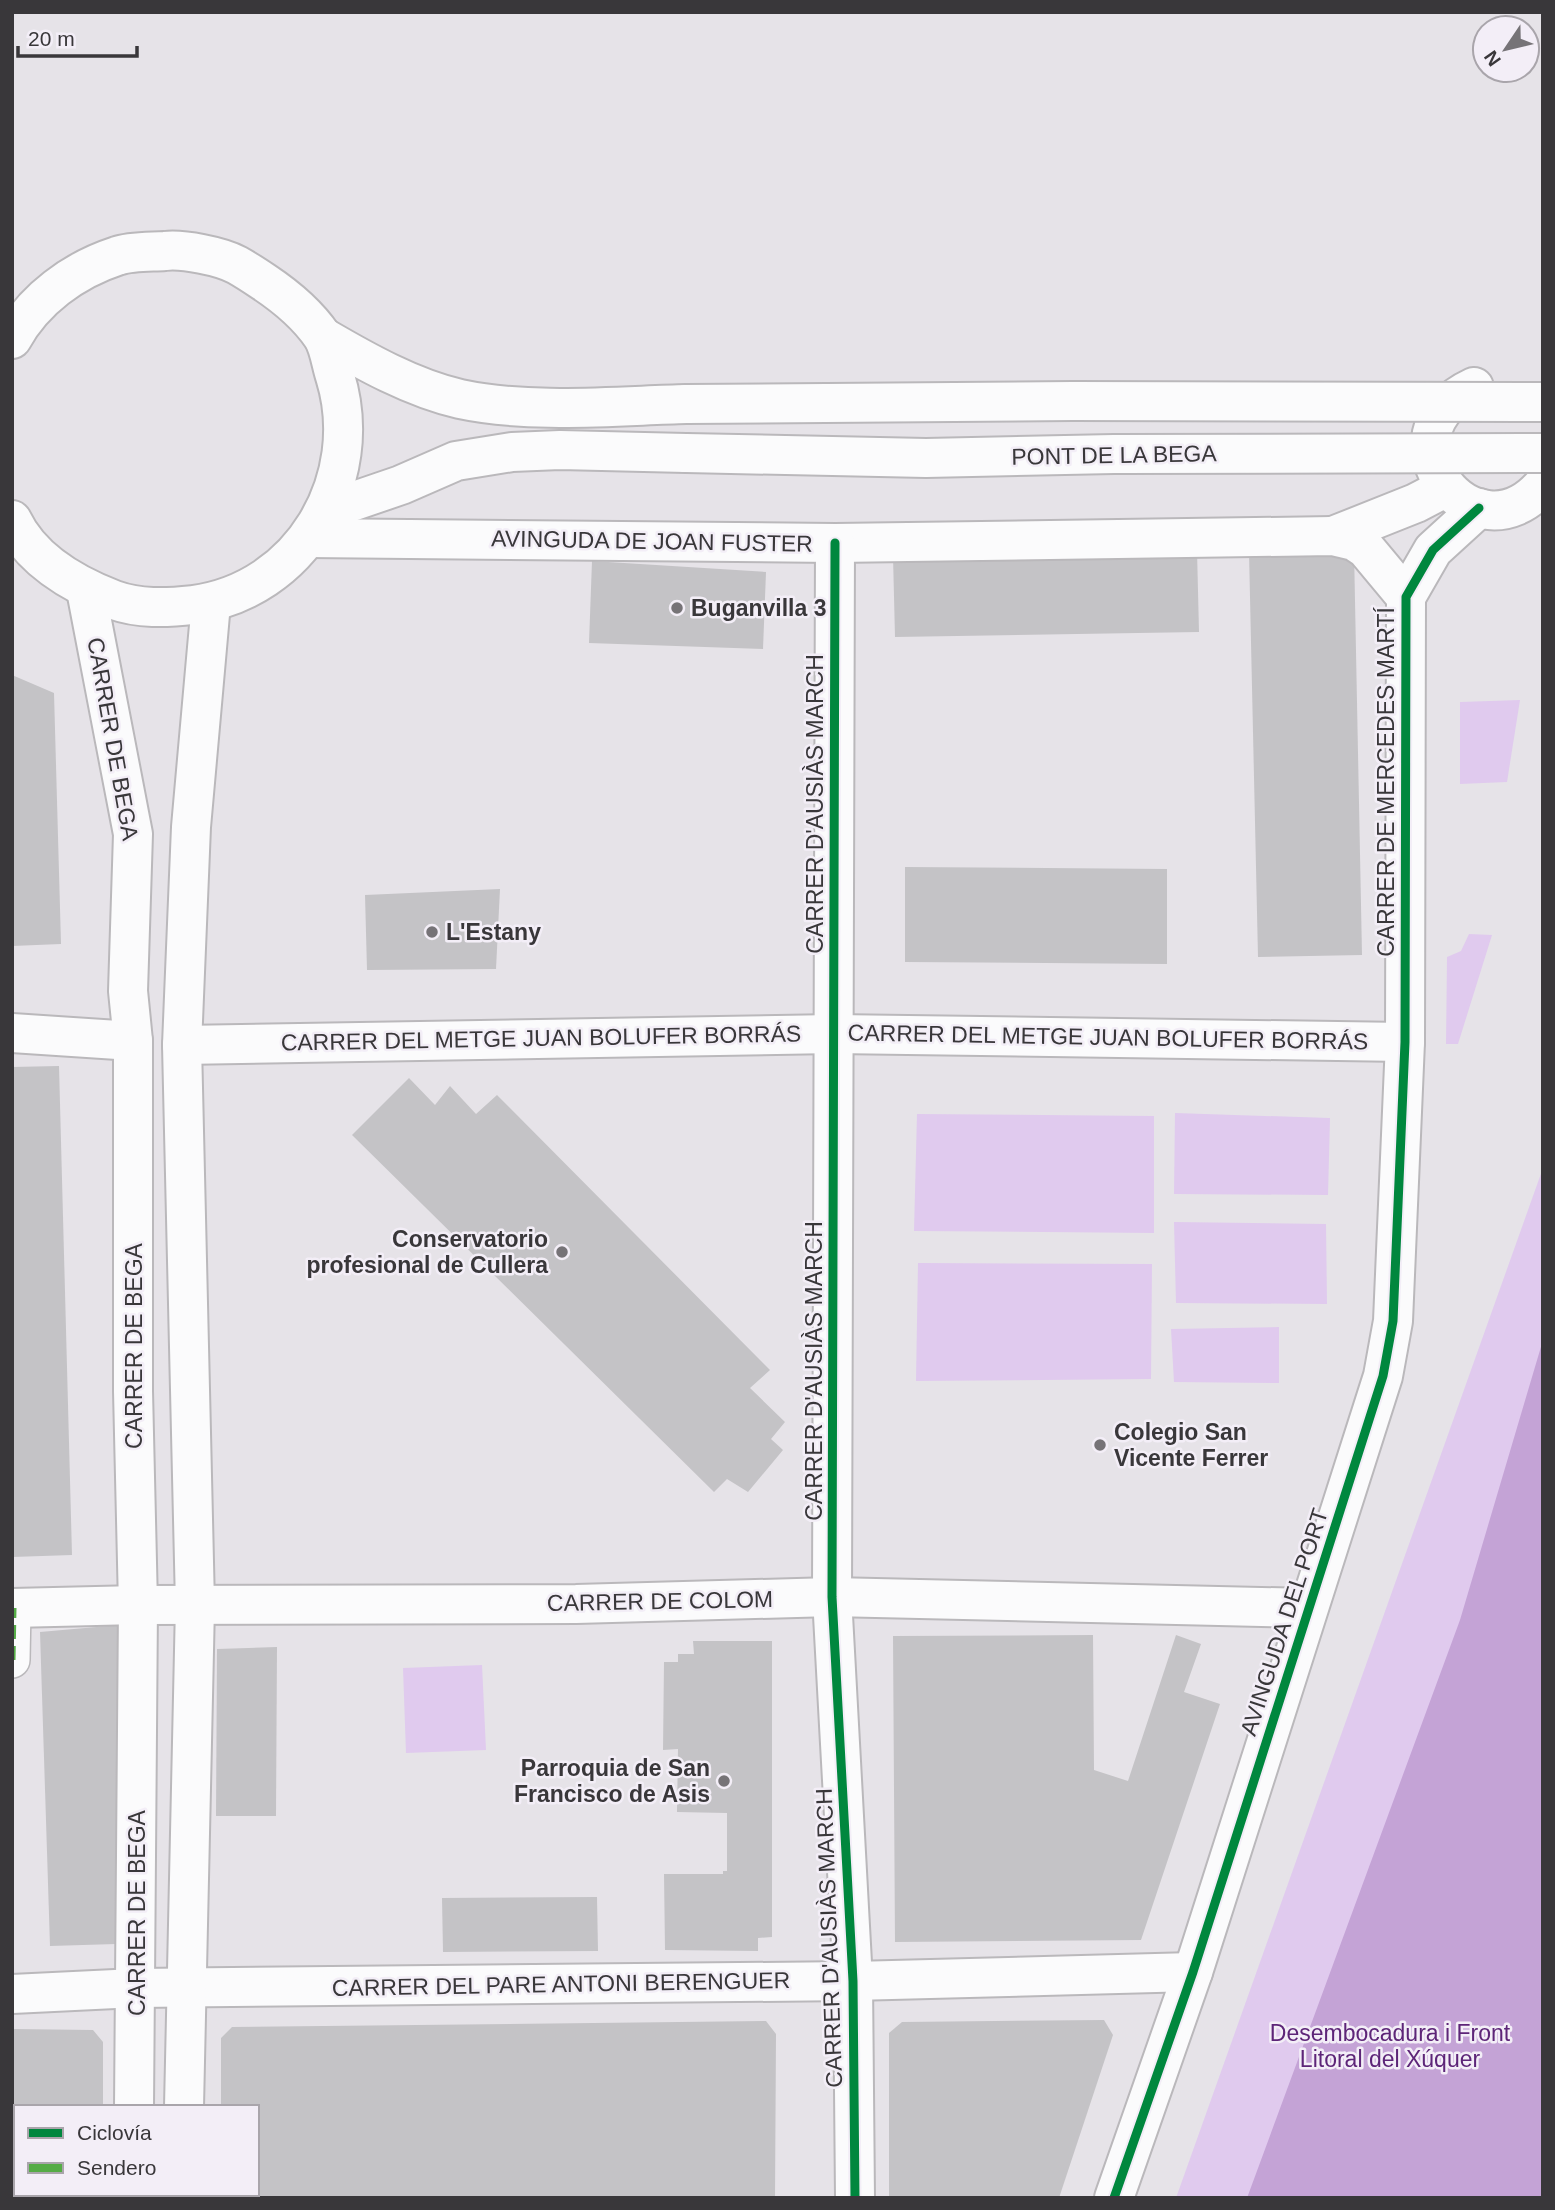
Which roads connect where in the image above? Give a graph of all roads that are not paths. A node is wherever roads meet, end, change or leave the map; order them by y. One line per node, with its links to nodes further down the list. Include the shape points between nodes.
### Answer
1 (323, 337): 2 (street, via 285,295 235,264 178,250 119,255 66,279 23,319); 3 (street, bridge, via 400,378 458,399 517,407); 10 (street, via 341,397 343,456)
2 (12, 339)
3 (1543, 402)
4 (1543, 409): 7 (street, via 1513,387 1493,384 1455,396 1432,430)
5 (1543, 453): 10 (street, PONT DE LA BEGA, bridge, via 926,458 512,452 456,461)
6 (1543, 485): 8 (street, via 1518,505)
7 (1431, 495): 8 (street); 11 (street); 14 (street, via 1406,546)
8 (1479, 509): 14 (street, CARRER DE MERCEDES MARTÍ, via 1433,550)
9 (12, 520): 13 (street, via 47,564)
10 (316, 524): 12 (street, AVINGUDA DE JOAN FUSTER); 15 (street, via 281,566 248,589)
11 (1333, 536): 12 (street, AVINGUDA DE JOAN FUSTER); 14 (street, via 1366,549)
12 (835, 543): 17 (street, CARRER D'AUSIÀS MARCH)
13 (86, 590): 15 (street, via 126,604 168,608); 18 (street, CARRER DE BEGA, via 133,834 128,991)
14 (1406, 597): 19 (street, CARRER DE MERCEDES MARTÍ)
15 (211, 603): 20 (street, via 191,827)
16 (12, 1033): 18 (street)
17 (834, 1034): 19 (street, CARRER DEL METGE JUAN BOLUFER BORRÁS); 20 (street, CARRER DEL METGE JUAN BOLUFER BORRÁS); 21 (street, CARRER D'AUSIÀS MARCH)
18 (133, 1041): 22 (street, CARRER DE BEGA)
19 (1405, 1042): 25 (street, AVINGUDA DEL PORT, via 1393,1321 1383,1376)
20 (182, 1045): 23 (street)
21 (832, 1597): 23 (street, CARRER DE COLOM, via 576,1604); 25 (street, CARRER DE COLOM); 28 (street, CARRER D'AUSIÀS MARCH)
22 (138, 1605): 23 (street, CARRER DE COLOM); 24 (street, CARRER DE COLOM); 29 (street, CARRER DE BEGA)
23 (195, 1605): 30 (street)
24 (13, 1608): 26 (street)
25 (1308, 1608): 27 (street, AVINGUDA DEL PORT)
26 (12, 1660)
27 (1193, 1972): 28 (street, CARRER DEL PARE ANTONI BERENGUER); 35 (street, AVINGUDA DEL PORT)
28 (853, 1981): 30 (street, CARRER DEL PARE ANTONI BERENGUER); 34 (street, CARRER D'AUSIÀS MARCH)
29 (136, 1988): 30 (street, CARRER DEL PARE ANTONI BERENGUER); 31 (street, CARRER DEL PARE ANTONI BERENGUER); 32 (street, CARRER DE BEGA)
30 (187, 1988): 33 (street)
31 (12, 1994)
32 (134, 2105)
33 (184, 2105)
34 (855, 2198)
35 (1114, 2198)

